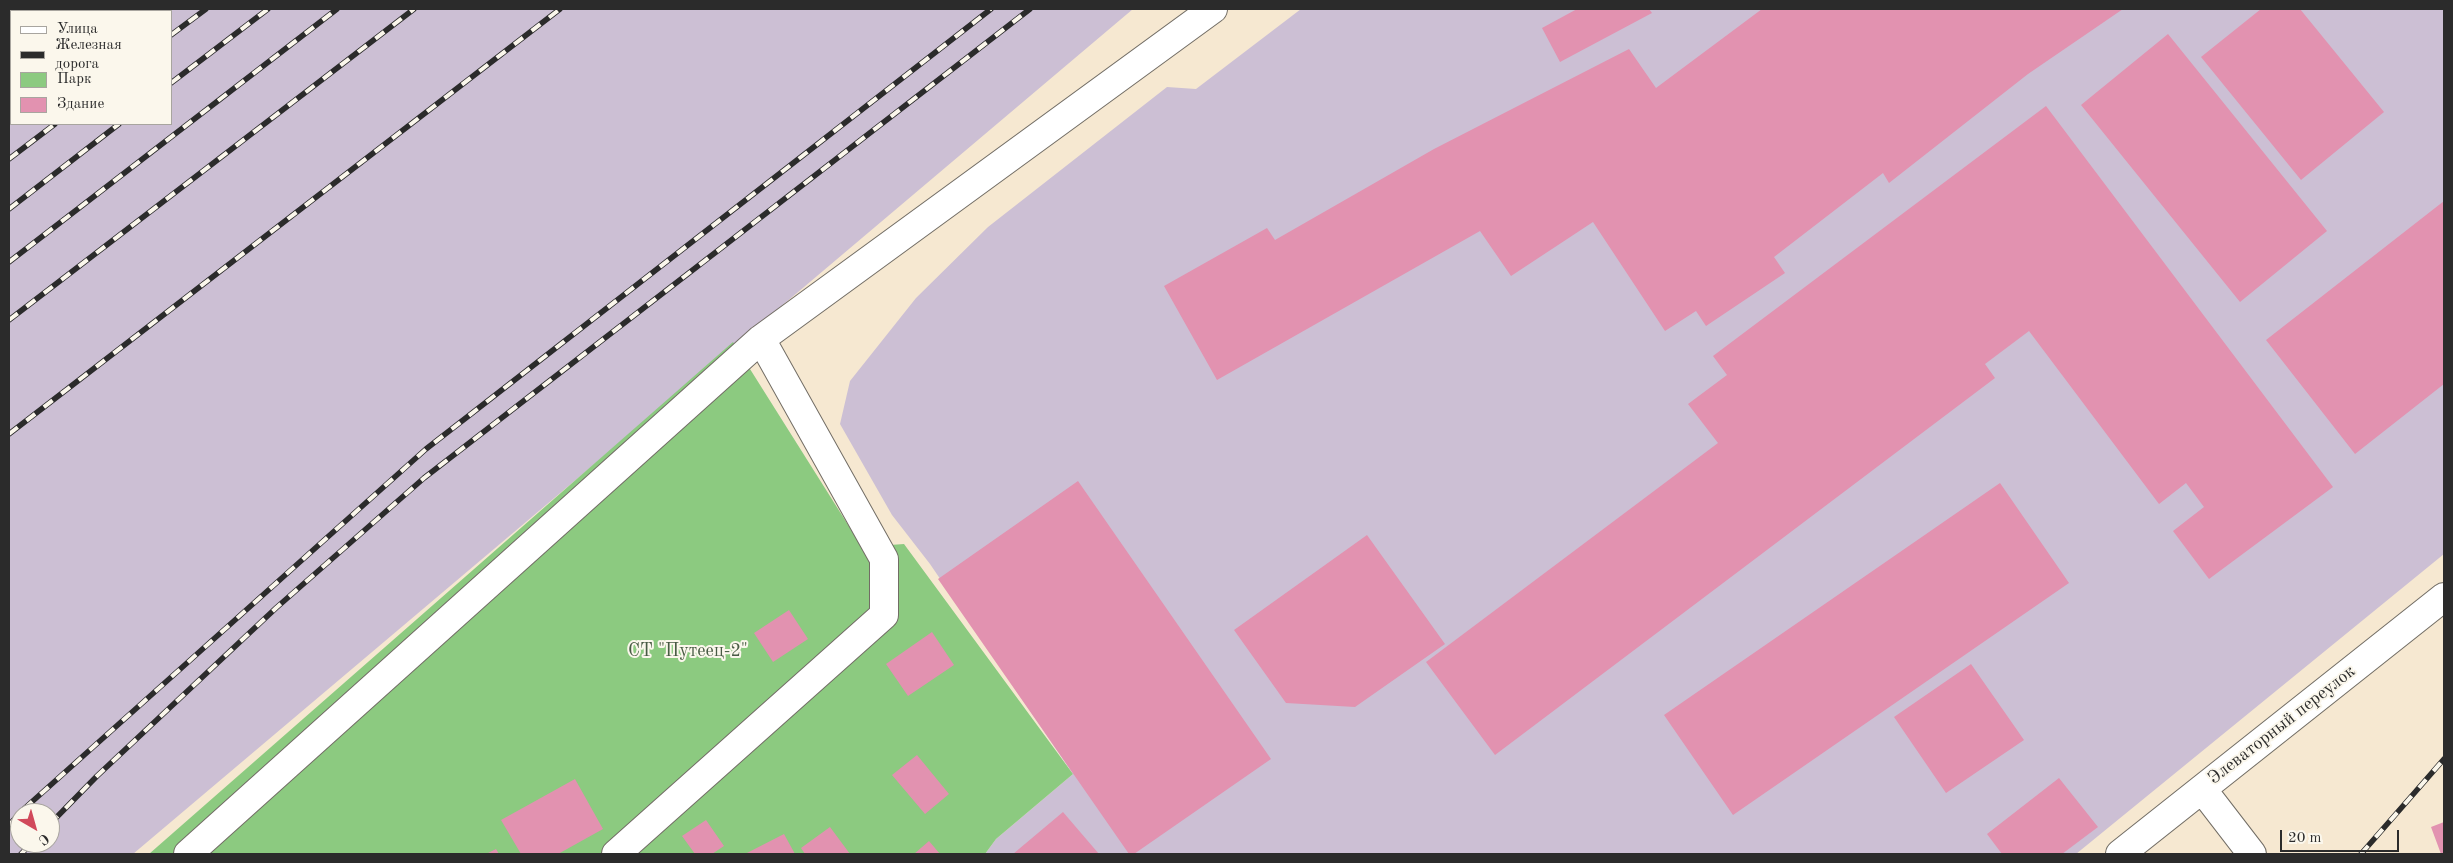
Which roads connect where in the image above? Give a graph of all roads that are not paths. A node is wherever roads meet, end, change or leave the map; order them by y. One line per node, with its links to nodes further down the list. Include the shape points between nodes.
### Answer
1 (1213, 9): 2 (street)
2 (760, 339): 5 (street); 6 (street, via 884,559 884,615)
3 (2444, 597): 4 (street, Элеваторный переулок)
4 (2202, 789): 7 (street, Элеваторный переулок); 8 (street)
5 (188, 854)
6 (616, 854)
7 (2120, 854)
8 (2252, 854)

